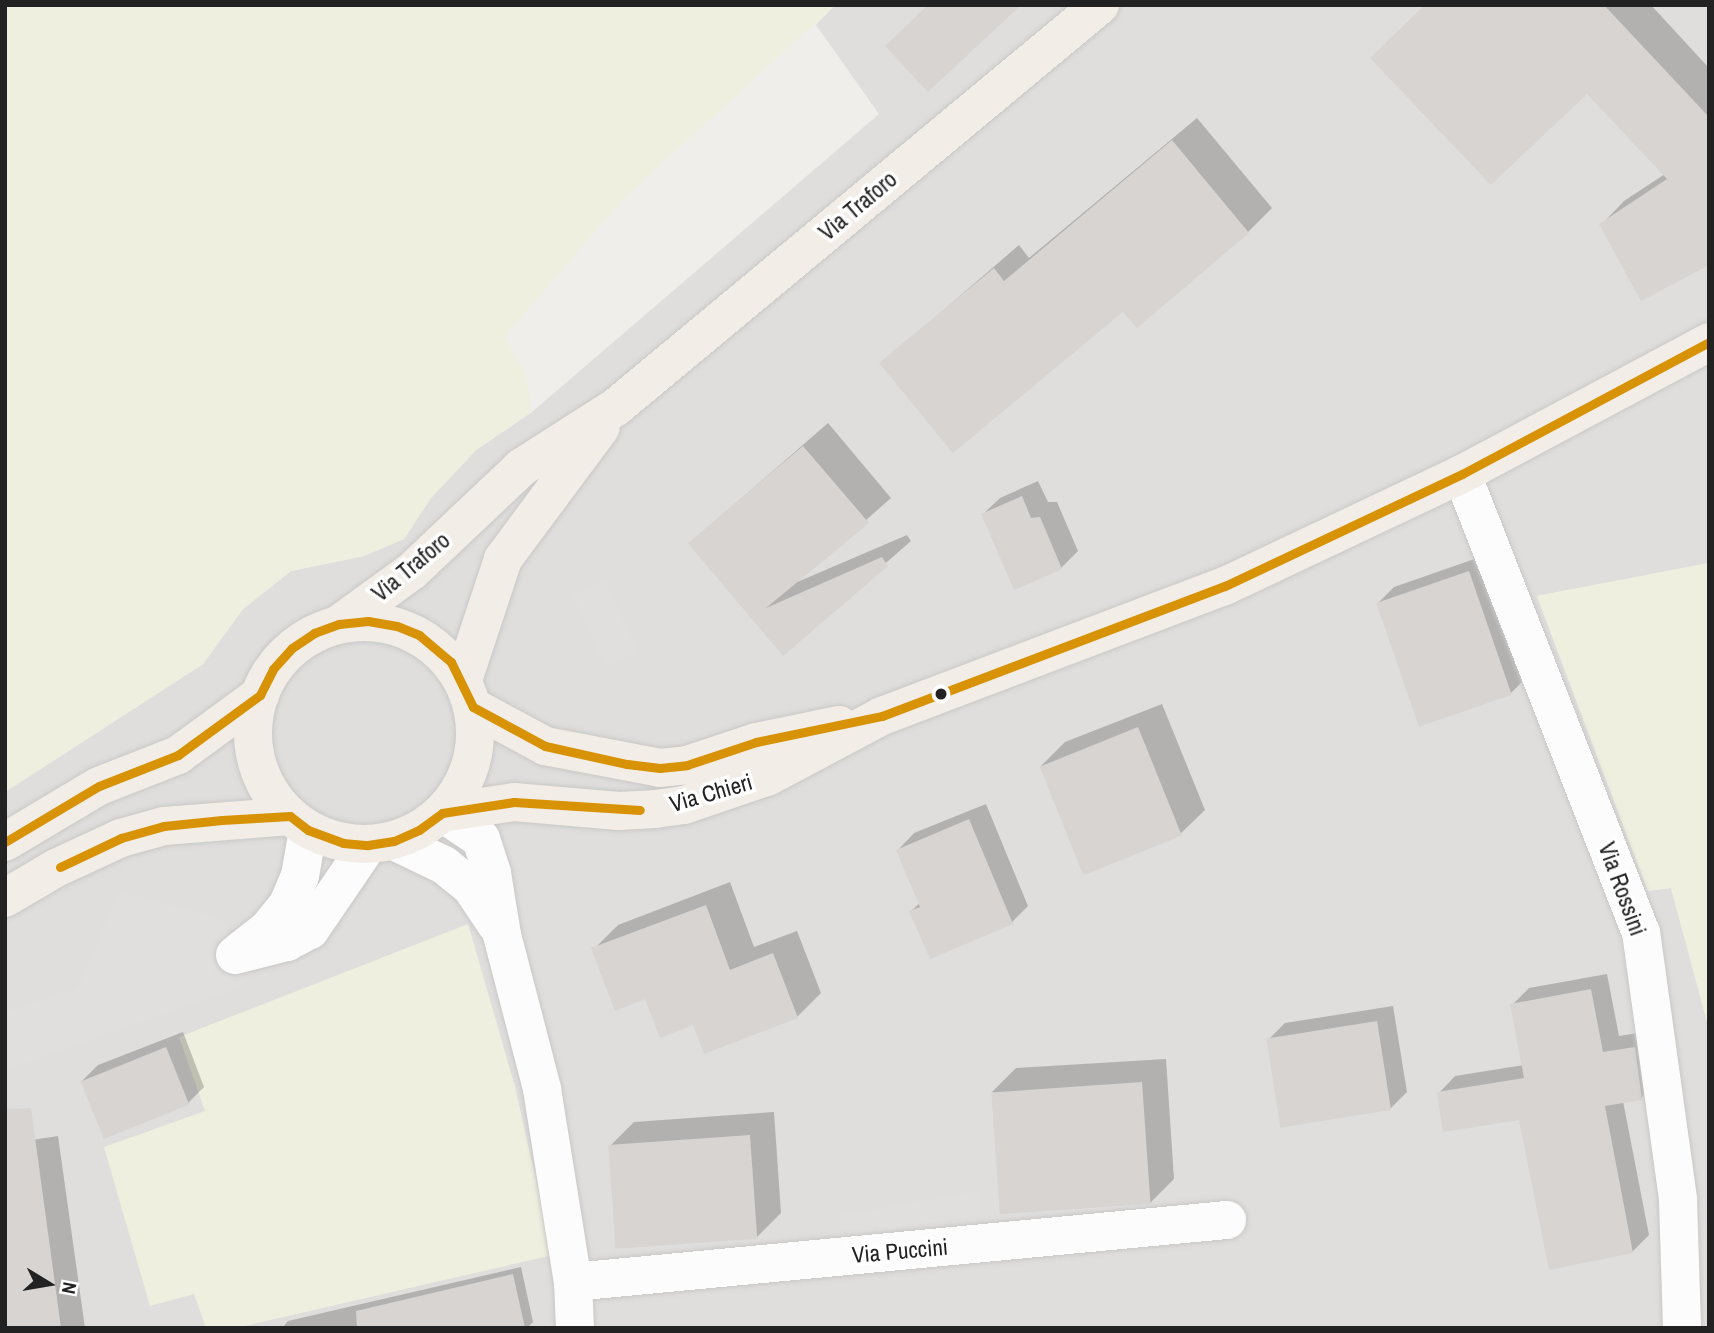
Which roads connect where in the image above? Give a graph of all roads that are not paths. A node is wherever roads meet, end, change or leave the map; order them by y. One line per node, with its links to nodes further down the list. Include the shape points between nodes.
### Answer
1 (1100, 5): 3 (main road, Via Traforo)
2 (1709, 342): 4 (main road, Via Chieri)
3 (616, 407): 5 (main road, Via Traforo, via 522,467 412,571); 6 (main road, Via Traforo, via 503,559)
4 (1462, 474): 8 (main road, Via Chieri, via 1225,586); 18 (street, Via Rossini, via 1641,932 1678,1200)
5 (339, 624): 6 (main road, via 368,621 419,635 451,663); 7 (main road, via 292,648 272,669)
6 (468, 694): 8 (main road, Via Chieri, via 545,746 660,768); 9 (main road, via 474,752 461,788)
7 (260, 695): 10 (main road, via 254,753 267,786); 11 (main road, via 178,755 99,786)
8 (882, 716): 9 (main road, Via Chieri, via 769,776 684,805 619,811 514,802)
9 (442, 813): 12 (main road, via 419,830); 14 (street, via 481,839)
10 (299, 823): 12 (main road, via 343,843); 12 (street, via 300,876 288,904 268,929 234,955 286,942 310,930); 13 (main road, via 164,826 121,838)
11 (5, 842)
12 (381, 843): 14 (street, via 444,865 471,887)
13 (5, 898)
14 (502, 935): 16 (street, via 542,1089)
15 (1227, 1220): 16 (street, Via Puccini)
16 (573, 1282): 17 (street)
17 (575, 1328)
18 (1682, 1328)

